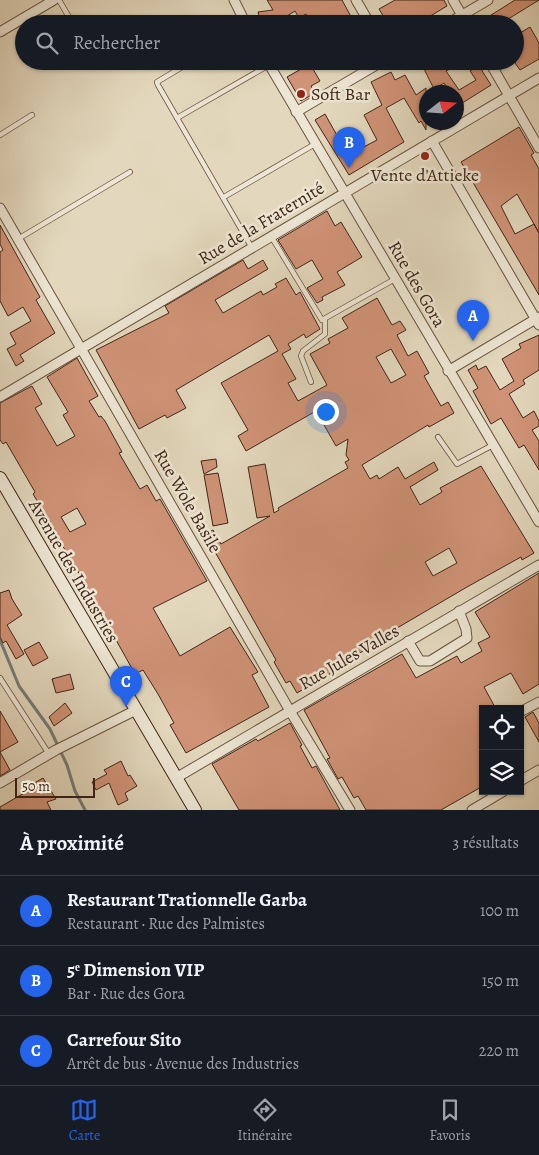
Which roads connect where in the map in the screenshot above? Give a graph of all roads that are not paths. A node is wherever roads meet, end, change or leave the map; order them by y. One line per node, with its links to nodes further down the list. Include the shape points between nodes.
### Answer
1 (59, 0): 8 (lane)
2 (234, 0): 9 (street)
3 (356, 0): 10 (street)
4 (453, 0): 11 (street)
5 (488, 0): 11 (street)
6 (49, 1): 7 (street)
7 (27, 15)
8 (68, 15)
9 (242, 15)
10 (365, 15)
11 (462, 15)
12 (15, 23): 13 (street)
13 (0, 32)
14 (177, 70): 23 (lane, via 157,82)
15 (256, 70): 23 (lane)
16 (272, 70): 21 (street, Rue des Gora)
17 (368, 70): 21 (street)
18 (494, 70): 20 (street)
19 (539, 78): 20 (street, Rue de la Fraternité)
20 (509, 96): 25 (street, Rue de la Fraternité); 27 (street)
21 (296, 112): 26 (street, Rue des Gora)
22 (32, 115): 24 (lane)
23 (177, 118): 30 (lane)
24 (0, 135)
25 (432, 141): 29 (street, Rue de la Fraternité); 38 (street)
26 (315, 144): 29 (street, Rue des Gora); 30 (lane)
27 (539, 148)
28 (130, 172): 34 (lane)
29 (345, 193): 33 (street, Rue de la Fraternité); 36 (street, Rue des Gora)
30 (224, 197): 35 (lane)
31 (0, 208): 32 (street, Rue Wole Basile)
32 (4, 224): 34 (street, Rue Wole Basile)
33 (271, 236): 35 (street, Rue de la Fraternité); 37 (lane, via 319,318)
34 (18, 239): 39 (street, Rue Wole Basile)
35 (252, 248): 39 (street, Rue de la Fraternité)
36 (395, 279): 37 (lane); 40 (street, Rue des Gora)
37 (324, 320): 41 (lane, via 325,334 301,356)
38 (538, 321): 40 (street)
39 (82, 349): 42 (street, Rue de la Fraternité); 54 (street, Rue Wole Basile)
40 (448, 371): 44 (street, Rue des Gora)
41 (311, 382)
42 (0, 397)
43 (438, 437): 44 (lane, via 457,464)
44 (493, 445): 46 (street, Rue des Gora)
45 (0, 478): 52 (street, Avenue des Industries)
46 (539, 522)
47 (539, 565): 48 (street, Rue Jules Valles)
48 (459, 611): 49 (street, Rue Jules Valles); 49 (street, via 467,638 430,661 420,661)
49 (408, 641): 54 (street, Rue Jules Valles)
50 (0, 678): 55 (lane)
51 (539, 702): 53 (street)
52 (136, 710): 55 (street); 57 (street, Avenue des Industries)
53 (524, 710)
54 (290, 711): 57 (street, Rue Jules Valles); 62 (street, Rue Wole Basile)
55 (52, 752): 59 (street)
56 (539, 770): 58 (street)
57 (176, 778): 61 (street, Avenue des Industries)
58 (524, 779)
59 (0, 783)
60 (497, 795): 63 (street)
61 (195, 810)
62 (350, 810)
63 (472, 810)

